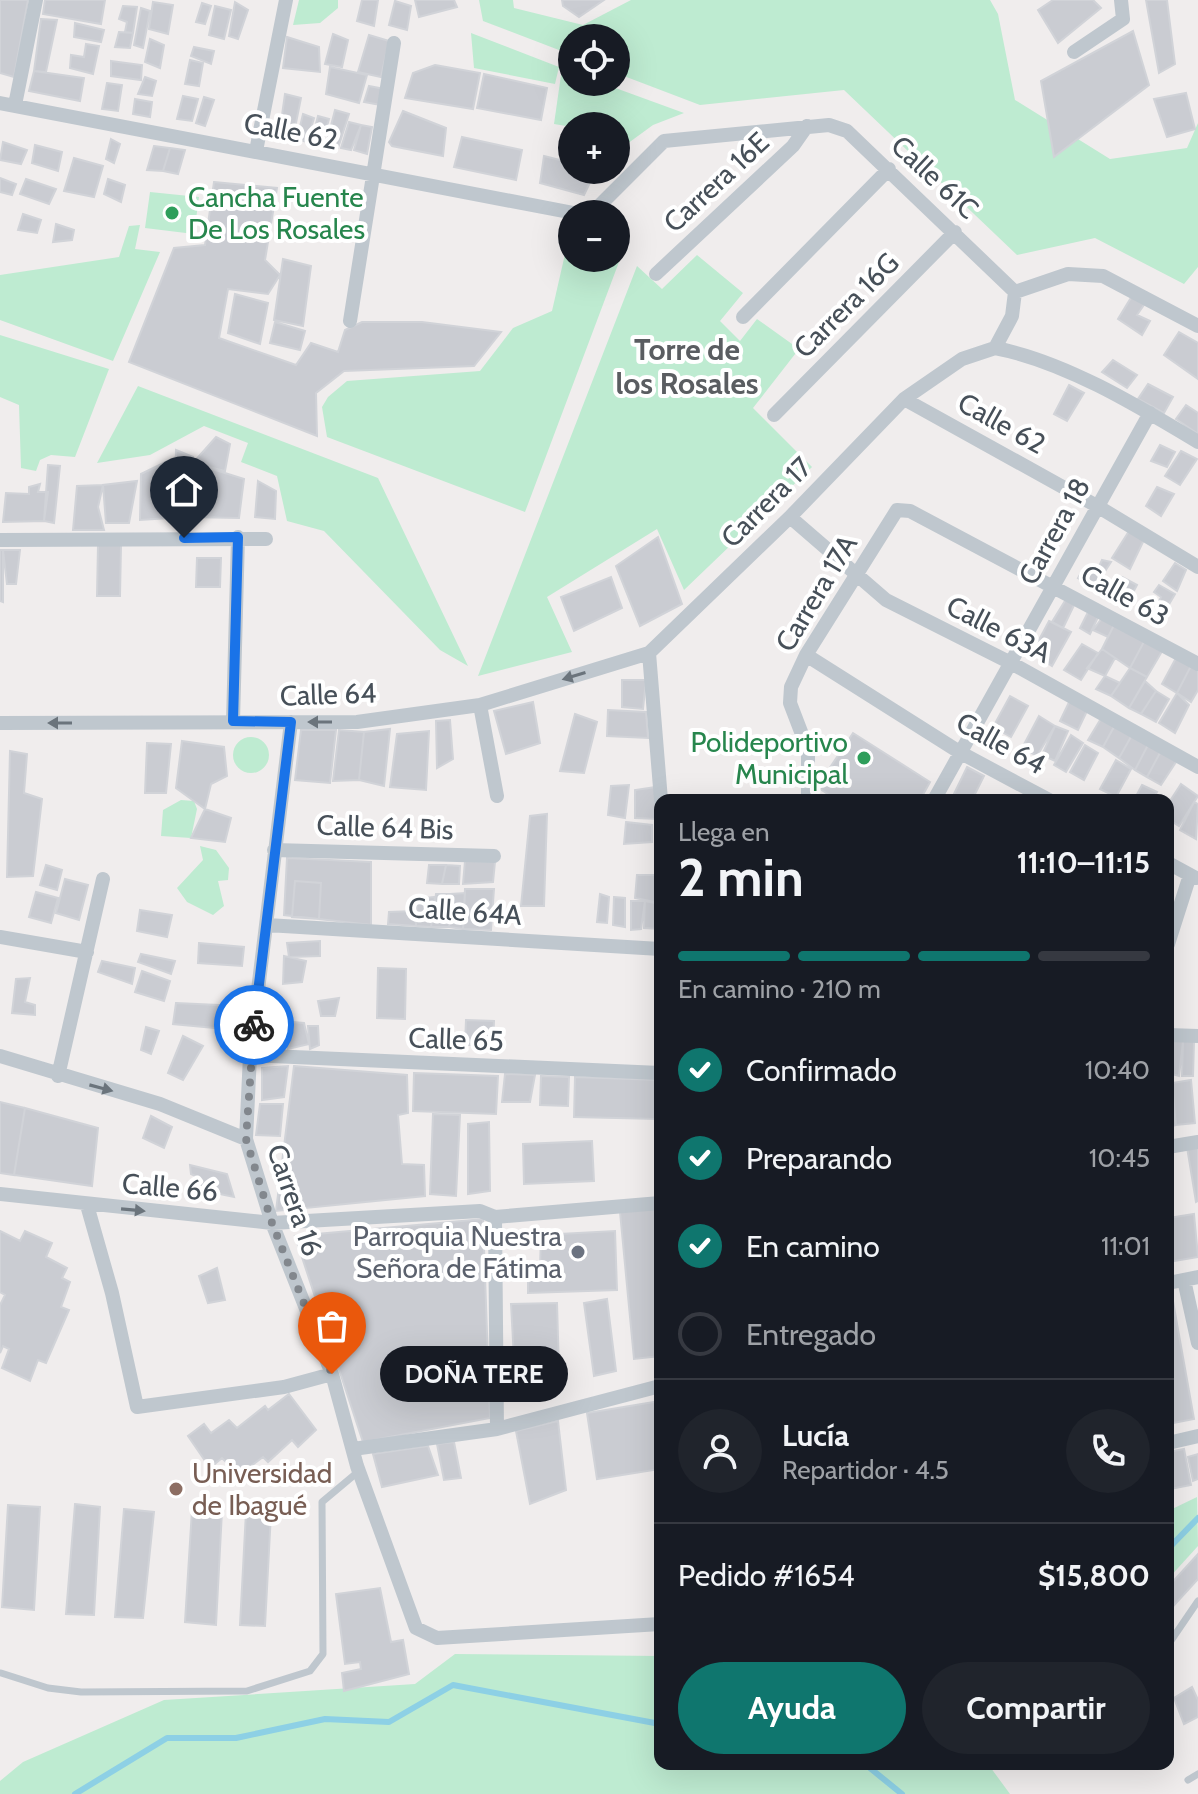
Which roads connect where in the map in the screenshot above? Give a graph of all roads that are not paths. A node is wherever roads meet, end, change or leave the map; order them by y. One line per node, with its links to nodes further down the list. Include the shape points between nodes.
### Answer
1 (36, 0): 6 (street)
2 (286, 0): 8 (street)
3 (1121, 0): 5 (street, via 1123,19)
4 (394, 43): 10 (street)
5 (1074, 52)
6 (7, 104): 8 (street, Calle 62)
7 (807, 126): 9 (street, Calle 61C, via 847,131); 11 (street, Calle 61C, via 664,141); 14 (street, Carrera 16E, via 793,146)
8 (256, 151): 10 (street, Calle 62)
9 (889, 169): 13 (street, Calle 61C); 16 (street)
10 (372, 173): 12 (street, Calle 62); 17 (street)
11 (605, 200)
12 (558, 210)
13 (955, 232): 15 (street, Calle 61C); 22 (street, Carrera 16G)
14 (656, 274)
15 (1015, 292): 18 (street, via 1068,274 1103,276); 19 (street, via 1012,316)
16 (743, 317)
17 (350, 321)
18 (1198, 326)
19 (995, 348): 20 (street, Carrera 17, via 962,359); 21 (street, via 1027,354)
20 (904, 399): 24 (street, Calle 62); 26 (street, Carrera 17)
21 (1150, 413): 23 (street); 24 (street, Carrera 18)
22 (774, 415)
23 (1198, 442)
24 (1097, 506): 30 (street, Calle 62); 32 (street, Carrera 18)
25 (897, 510): 31 (street, Carrera 17A); 32 (street, Calle 63, via 910,511)
26 (790, 517): 31 (street, Calle 63A); 33 (street, Carrera 17)
27 (238, 537): 28 (street); 29 (street); 38 (street)
28 (266, 539)
29 (0, 540)
30 (1198, 567)
31 (855, 577): 34 (street, Carrera 17A); 35 (street, Calle 63A, via 886,600)
32 (1053, 585): 35 (street, Carrera 18); 36 (street, Calle 63)
33 (649, 653): 37 (street, Calle 64, one-way to 37); 43 (street)
34 (806, 655): 41 (street, Calle 64); 44 (street, Carrera 17A, via 791,687 790,703 808,750)
35 (1011, 663): 41 (street, Carrera 18); 42 (street, Calle 63A)
36 (1198, 664)
37 (480, 705): 39 (street, Calle 64, one-way to 39, via 357,722); 47 (street)
38 (233, 721): 39 (street, Calle 64); 40 (street, Calle 64, one-way to 40)
39 (291, 722): 48 (street, Carrera 16)
40 (0, 723)
41 (961, 753): 45 (street, Carrera 18); 46 (street, Calle 64)
42 (1198, 767)
43 (661, 794)
44 (808, 794)
45 (937, 794)
46 (1038, 794)
47 (497, 796)
48 (274, 850): 49 (street, Calle 64 Bis); 53 (street, Carrera 16)
49 (494, 856)
50 (1174, 866): 51 (street)
51 (1194, 877): 54 (street)
52 (103, 879): 57 (street)
53 (267, 925): 56 (street, Calle 64A); 60 (street, Carrera 16)
54 (1174, 929)
55 (0, 937): 57 (street)
56 (654, 949)
57 (87, 952): 63 (street)
58 (1174, 1035): 59 (street)
59 (1198, 1036)
60 (250, 1055): 62 (street, Calle 65); 64 (street, Carrera 16)
61 (0, 1056): 63 (street)
62 (654, 1073)
63 (58, 1076): 64 (street, one-way to 64, via 160,1104)
64 (246, 1139): 71 (street, Carrera 16)
65 (1198, 1142): 66 (street)
66 (1174, 1146)
67 (0, 1194): 69 (street, Calle 66)
68 (654, 1204): 70 (street)
69 (87, 1205): 71 (street, Calle 66, one-way to 71); 74 (street, via 137,1407 284,1387)
70 (495, 1217): 71 (street, Calle 66, via 480,1211); 76 (street)
71 (272, 1223): 74 (street, Carrera 16)
72 (1191, 1279): 73 (street)
73 (1198, 1343)
74 (332, 1374): 79 (street, Carrera 16)
75 (654, 1388): 76 (street)
76 (497, 1429): 79 (street)
77 (1198, 1436): 78 (street)
78 (1174, 1442)
79 (353, 1449): 80 (street, Carrera 16)
80 (359, 1471): 82 (street, Carrera 16, via 416,1628 437,1638); 84 (lane, via 322,1502 323,1654 310,1671 247,1691 172,1692 81,1692)
81 (1198, 1601): 83 (lane)
82 (654, 1624)
83 (1174, 1636)
84 (1, 1673)
85 (1198, 1774): 86 (lane)
86 (1188, 1780)

